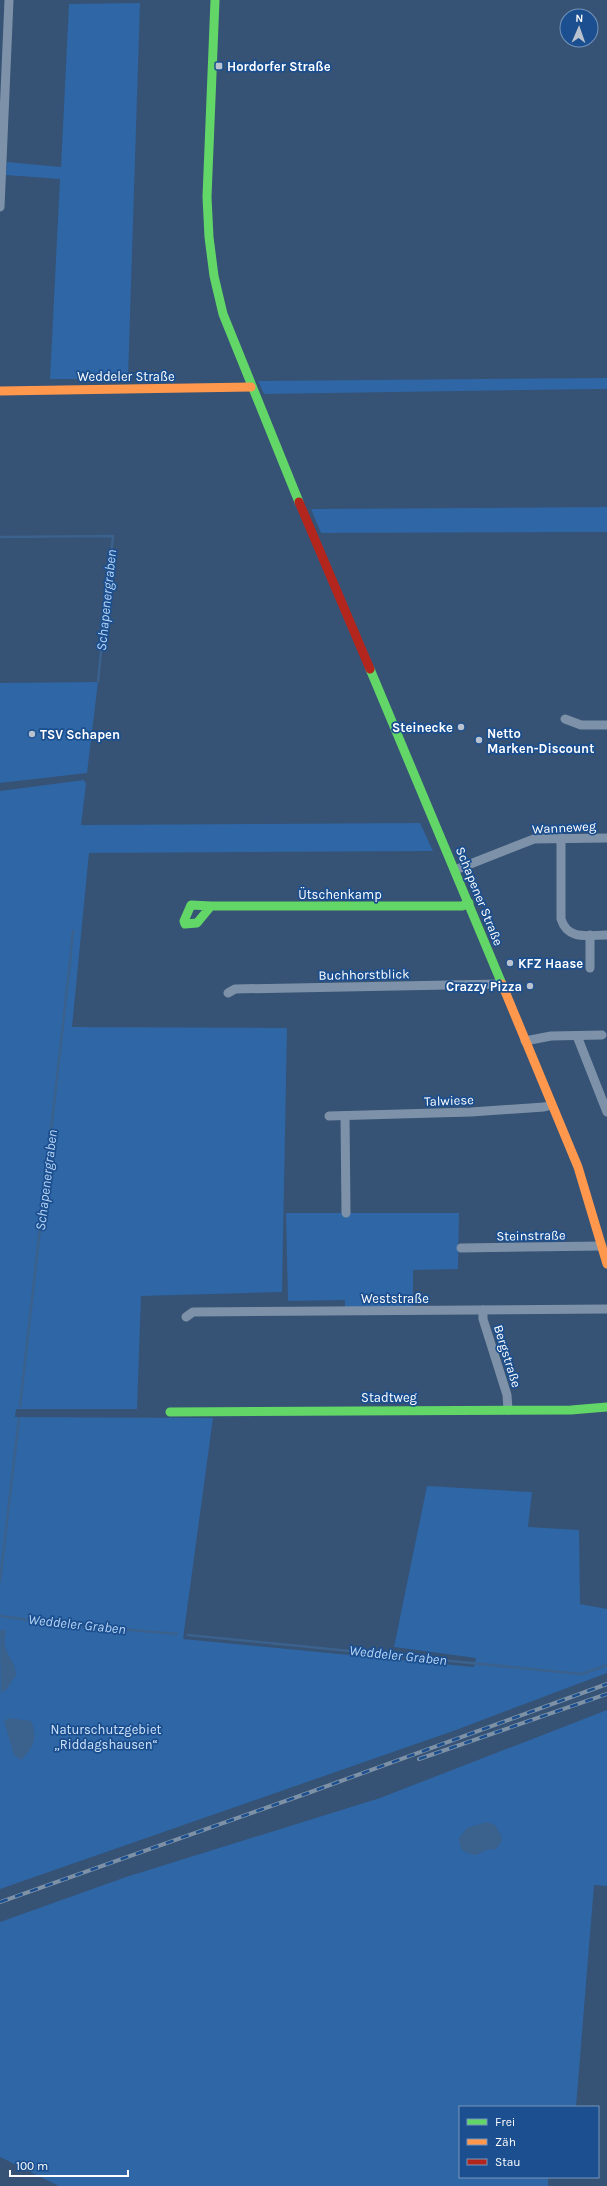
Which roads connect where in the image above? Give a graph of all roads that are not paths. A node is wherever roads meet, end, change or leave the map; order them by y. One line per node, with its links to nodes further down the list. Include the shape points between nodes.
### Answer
1 (9, 0): 3 (street)
2 (215, 0): 5 (street, Schapener Straße, via 208,246 221,308)
3 (1, 167): 4 (street)
4 (0, 207)
5 (251, 387): 6 (street, Weddeler Straße); 11 (street, Schapener Straße)
6 (0, 391)
7 (565, 719): 8 (street, via 581,725)
8 (607, 725)
9 (561, 838): 10 (street, Wanneweg); 11 (street, Wanneweg, via 527,842); 14 (street, via 561,919 567,932 572,935)
10 (607, 838)
11 (456, 870): 12 (street, Schapener Straße)
12 (469, 903): 13 (street, Ütschenkamp, via 462,906); 17 (street, Schapener Straße)
13 (211, 906)
14 (590, 935): 15 (street); 16 (street)
15 (607, 935)
16 (590, 968)
17 (501, 984): 18 (street, Buchhorstblick, via 235,989); 21 (street, Schapener Straße)
18 (228, 993)
19 (602, 1035): 20 (street)
20 (577, 1036): 21 (street, via 551,1036); 23 (street)
21 (525, 1041): 22 (street, Schapener Straße)
22 (552, 1105): 25 (street, Talwiese, via 471,1112); 27 (street, Schapener Straße)
23 (607, 1112)
24 (329, 1116): 25 (street, Talwiese)
25 (345, 1116): 26 (street)
26 (346, 1213)
27 (603, 1232): 28 (street, Schapener Straße)
28 (602, 1246): 29 (street, Steinstraße); 30 (street, Schapener Straße)
29 (461, 1248)
30 (607, 1264)
31 (607, 1309): 32 (street, Weststraße)
32 (483, 1310): 33 (street, Weststraße, via 193,1312); 35 (street, Bergstraße, via 483,1319 507,1395)
33 (186, 1317)
34 (607, 1407): 35 (street, Stadtweg)
35 (508, 1410): 36 (street, Stadtweg)
36 (170, 1412)

